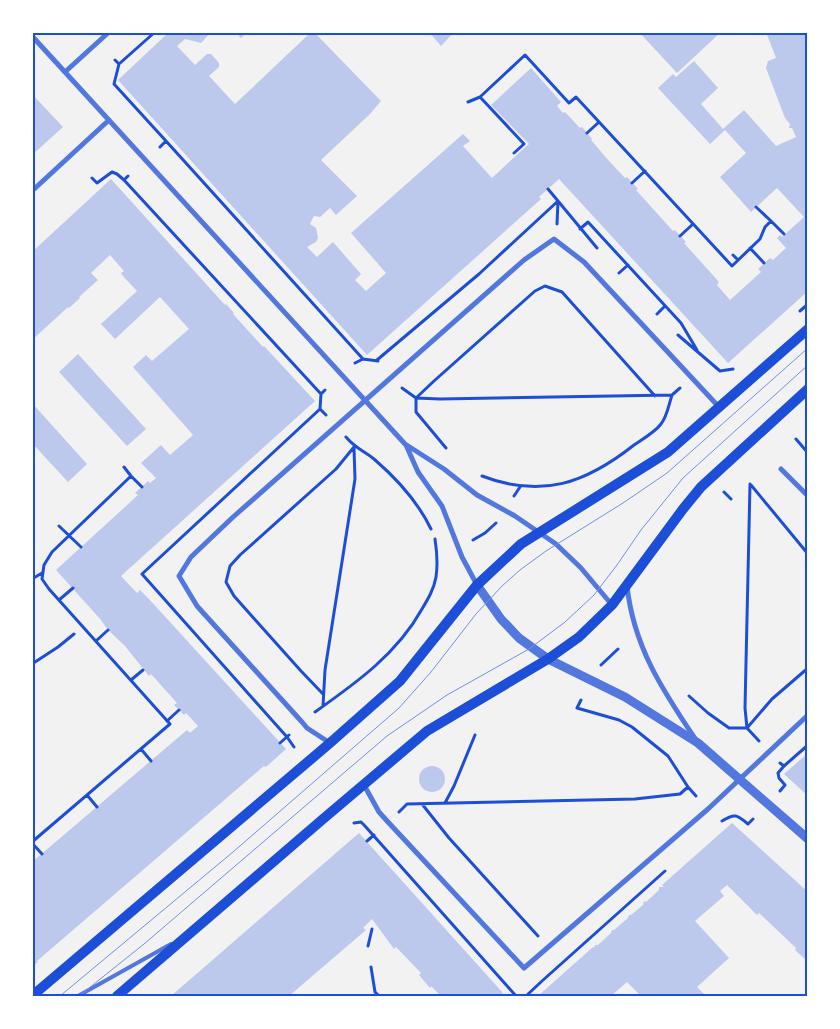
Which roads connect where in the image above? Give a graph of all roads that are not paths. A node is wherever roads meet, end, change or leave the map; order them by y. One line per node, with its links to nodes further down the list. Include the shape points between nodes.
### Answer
1 (109, 32): 3 (street)
2 (32, 36): 3 (street)
3 (66, 72): 4 (street)
4 (109, 120): 5 (street); 8 (street)
5 (32, 191)
6 (808, 329): 9 (main road)
7 (808, 389): 15 (main road, via 701,487)
8 (365, 401): 9 (street, via 524,260 554,239 584,262); 10 (street); 19 (street, via 191,557 179,576 197,606 302,722)
9 (719, 407): 13 (main road, via 668,452)
10 (405, 444): 13 (street, via 477,495); 14 (street, via 418,472 442,506)
11 (781, 469): 12 (street)
12 (808, 496)
13 (539, 532): 14 (main road, via 521,544); 16 (street, via 581,568)
14 (477, 585): 17 (street, via 511,630); 19 (main road, via 400,681)
15 (627, 585): 16 (main road); 20 (street, via 646,660)
16 (612, 605): 17 (main road)
17 (548, 660): 20 (street, via 626,697); 22 (main road, via 427,731)
18 (808, 714): 21 (street)
19 (330, 743): 25 (main road)
20 (698, 743): 21 (street)
21 (739, 779): 22 (street, via 524,968 379,812); 23 (street)
22 (364, 784): 24 (main road)
23 (808, 839)
24 (192, 932): 26 (lane); 27 (main road)
25 (32, 996)
26 (78, 996)
27 (117, 996)

